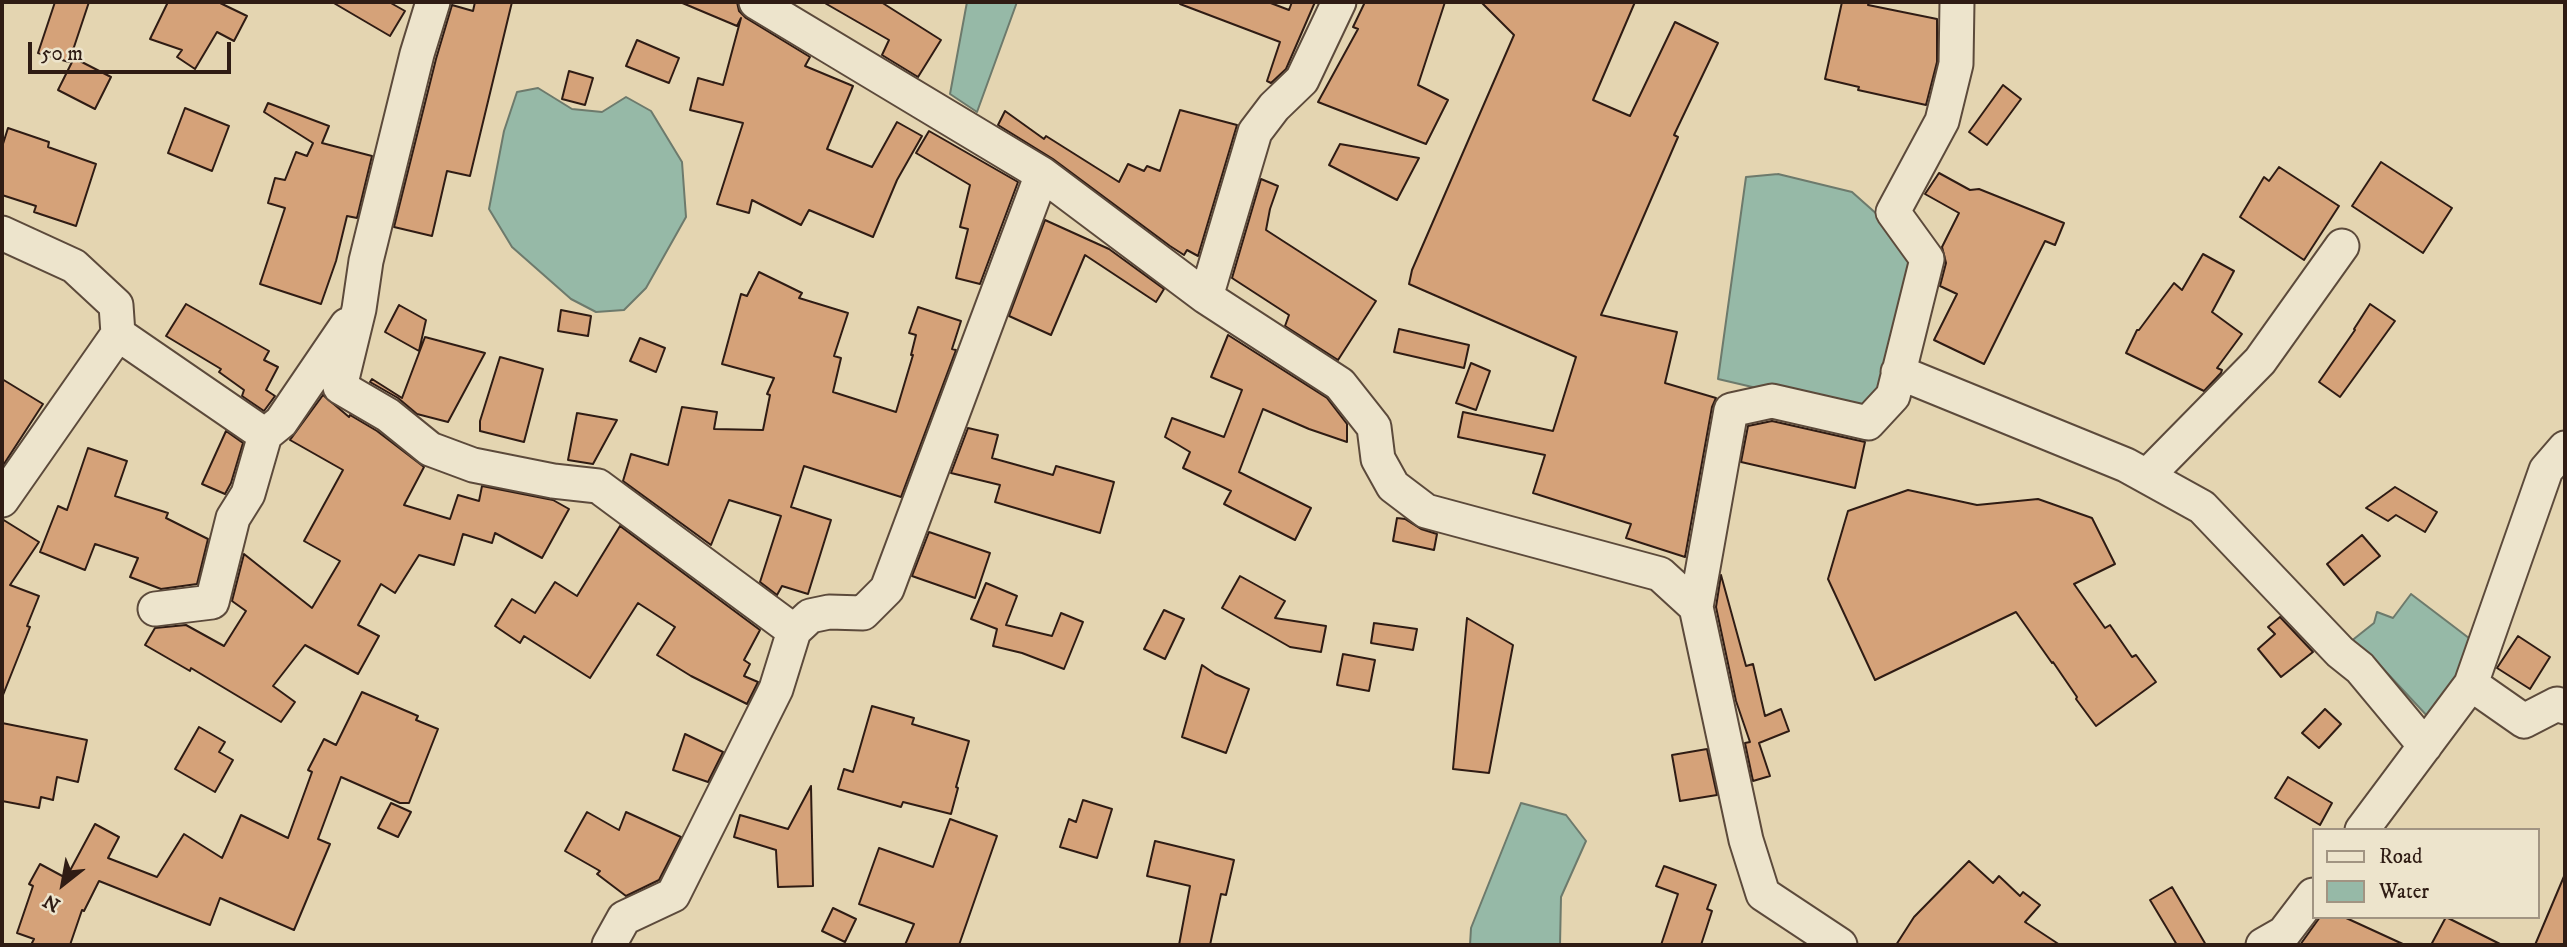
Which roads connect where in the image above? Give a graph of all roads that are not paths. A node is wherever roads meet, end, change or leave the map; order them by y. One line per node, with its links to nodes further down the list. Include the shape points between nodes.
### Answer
1 (433, 2): 9 (street, via 370,248)
2 (756, 2): 5 (street)
3 (1339, 2): 8 (street, via 1302,80 1255,132)
4 (1957, 2): 11 (street, via 1956,64 1942,121 1893,212 1927,259)
5 (1042, 174): 8 (street); 18 (street, via 887,589 863,613 810,616)
6 (2, 233): 10 (street, via 74,266 116,305)
7 (2342, 246): 14 (street, via 2260,361)
8 (1206, 297): 16 (street, via 1340,384 1374,427 1378,459 1393,486 1426,511 1660,574)
9 (359, 309): 12 (street, via 281,422); 18 (street, via 340,387 388,415 430,449 473,465 598,486)
10 (118, 334): 12 (street); 15 (street)
11 (1898, 372): 14 (street); 16 (street, via 1893,397 1868,424 1772,401 1731,410)
12 (265, 435): 17 (street, via 248,494 233,518 212,602)
13 (2565, 448): 19 (street, via 2546,470)
14 (2147, 476): 21 (street, via 2202,507 2360,668)
15 (2, 500)
16 (1696, 607): 25 (street, via 1746,840 1763,894)
17 (155, 608)
18 (794, 631): 24 (street, via 776,689 673,895 624,918)
19 (2471, 684): 20 (street, via 2524,720 2557,704); 21 (street)
20 (2565, 707)
21 (2425, 746): 22 (street)
22 (2364, 828)
23 (2312, 896): 26 (street, via 2284,933)
24 (609, 945)
25 (1840, 945)
26 (2263, 945)

